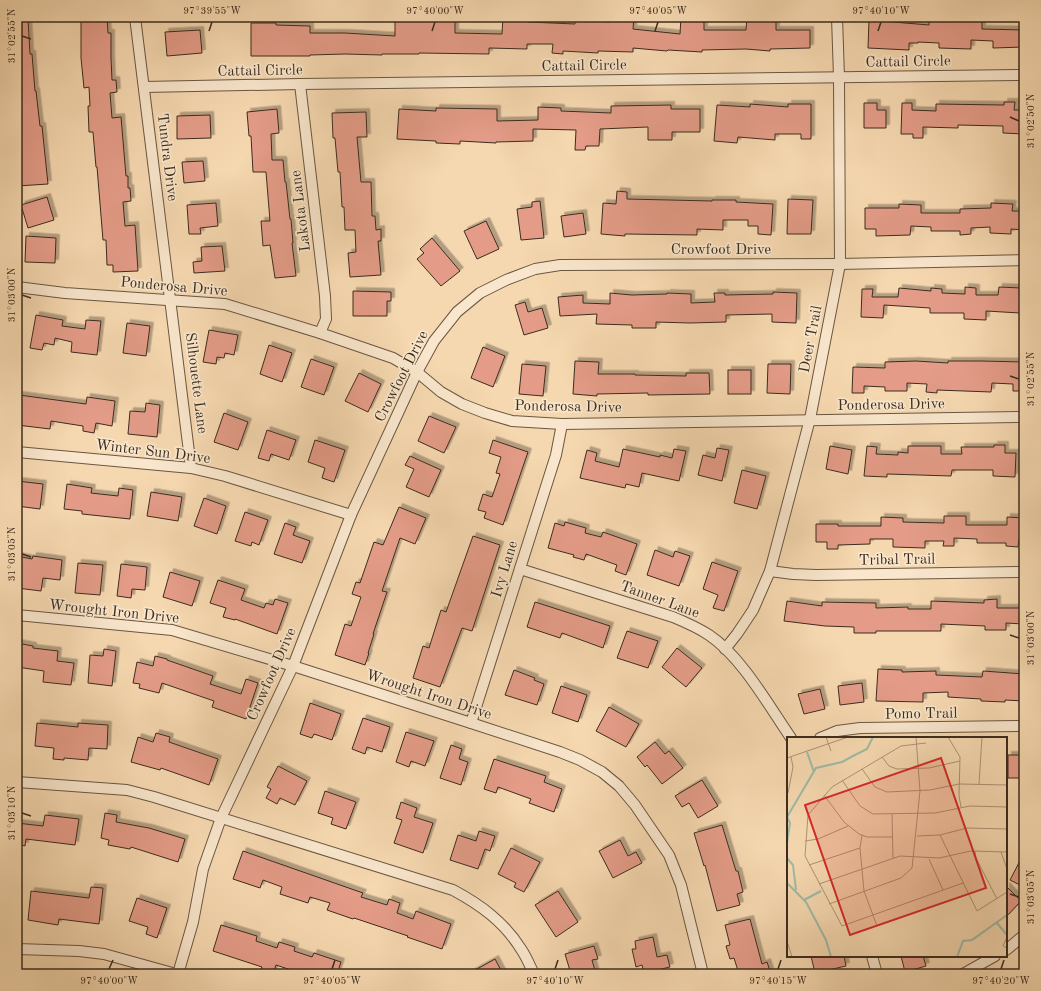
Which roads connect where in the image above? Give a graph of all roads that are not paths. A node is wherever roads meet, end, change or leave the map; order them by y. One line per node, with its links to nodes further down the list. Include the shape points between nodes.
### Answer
1 (135, 17): 6 (street, Tundra Drive)
2 (837, 17): 4 (street, Deer Trail)
3 (1024, 75): 4 (street, Cattail Circle)
4 (839, 77): 5 (street, Cattail Circle); 8 (street, Deer Trail)
5 (300, 84): 6 (street, Cattail Circle); 11 (street, Lakota Lane, via 325,296 326,319)
6 (144, 88): 10 (street, Tundra Drive)
7 (1024, 260): 8 (street, Crowfoot Drive)
8 (840, 264): 12 (street, Crowfoot Drive, via 560,265 536,269 506,280 480,294 457,312 434,341); 14 (street, Deer Trail)
9 (17, 287): 10 (street, Ponderosa Drive)
10 (171, 300): 11 (street, Ponderosa Drive, via 226,304); 17 (street, Silhouette Lane)
11 (320, 333): 12 (street, Ponderosa Drive, via 393,358)
12 (417, 372): 15 (street, Ponderosa Drive, via 441,392 485,413 512,421); 18 (street, Crowfoot Drive)
13 (1024, 417): 14 (street, Ponderosa Drive)
14 (810, 419): 15 (street, Ponderosa Drive); 20 (street, Deer Trail)
15 (562, 424): 19 (street, Ivy Lane, via 556,455)
16 (17, 452): 17 (street, Winter Sun Drive)
17 (192, 468): 18 (street, Winter Sun Drive)
18 (351, 515): 24 (street, Crowfoot Drive)
19 (520, 569): 23 (street, Tanner Lane, via 673,617 710,636); 25 (street, Ivy Lane)
20 (770, 571): 21 (street, Tribal Trail, via 816,575); 23 (street, Deer Trail, via 753,610)
21 (1024, 572)
22 (17, 615): 24 (street, Wrought Iron Drive, via 172,630)
23 (725, 649): 27 (street, Tanner Lane, via 739,663)
24 (293, 666): 25 (street, Wrought Iron Drive); 30 (street, Crowfoot Drive)
25 (471, 723): 38 (street, Wrought Iron Drive, via 580,760 602,772 619,786 669,855 681,885)
26 (1024, 726): 28 (street, Pomo Trail, via 860,728)
27 (790, 737)
28 (823, 737)
29 (17, 782): 30 (street, via 127,790)
30 (221, 818): 36 (street, Crowfoot Drive, via 203,869 192,922); 37 (street, via 453,890 483,907 505,928 522,949)
31 (1024, 935): 33 (street)
32 (17, 949): 36 (street, via 104,954)
33 (1007, 949)
34 (872, 957): 39 (street)
35 (993, 957): 40 (street)
36 (177, 974)
37 (534, 974)
38 (703, 974)
39 (877, 974)
40 (963, 974)

